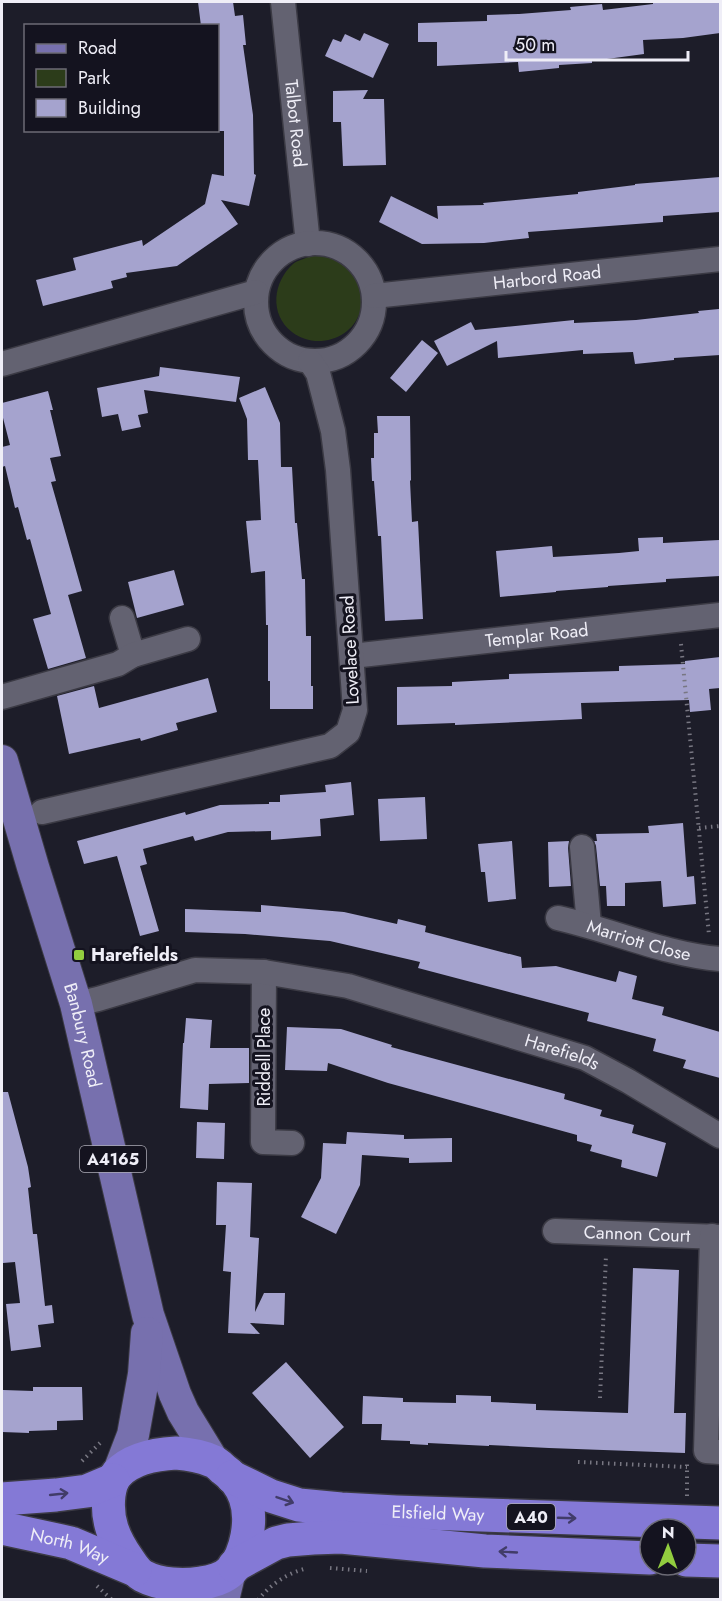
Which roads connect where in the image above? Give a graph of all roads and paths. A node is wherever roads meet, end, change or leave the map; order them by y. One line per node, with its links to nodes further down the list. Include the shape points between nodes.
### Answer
1 (283, 2): 2 (street, Talbot Road)
2 (308, 244): 4 (street, via 289,249 272,261); 5 (street, via 334,246 351,255 364,270)
3 (720, 259): 5 (street, Harbord Road)
4 (256, 292): 6 (street, via 257,317 264,332 288,355); 7 (street)
5 (374, 296): 6 (street, via 370,325 357,344 329,360)
6 (310, 361): 13 (street, Lovelace Road, via 318,374 333,431)
7 (2, 364)
8 (720, 615): 10 (street, Templar Road)
9 (122, 618): 12 (street)
10 (679, 619): 13 (street, Templar Road); 18 (path)
11 (188, 639): 12 (street)
12 (133, 655): 14 (street, via 118,664)
13 (352, 656): 16 (street, Lovelace Road, via 355,710 348,732 330,746)
14 (2, 697)
15 (2, 761): 24 (main road, Banbury Road / A4165)
16 (47, 812)
17 (720, 826): 18 (path)
18 (699, 828): 22 (path)
19 (582, 847): 21 (street)
20 (558, 918): 21 (street, Marriott Close)
21 (589, 925): 22 (street, Marriott Close, via 674,951)
22 (716, 959)
23 (264, 972): 24 (street, Harefields, via 195,970); 25 (street, Harefields, via 348,986 585,1058); 26 (street, Riddell Place, via 263,1142)
24 (76, 1004): 30 (main road, Banbury Road / A4165)
25 (720, 1136)
26 (292, 1143)
27 (555, 1231): 28 (street, Cannon Court)
28 (608, 1233): 29 (street, Cannon Court); 31 (path)
29 (716, 1236): 33 (street, via 706,1451)
30 (148, 1315): 37 (main road, Banbury Road / A4165, via 174,1394); 38 (main road, Banbury Road / A4165, via 139,1408 133,1435)
31 (600, 1398)
32 (103, 1439): 34 (path)
33 (720, 1452)
34 (82, 1462)
35 (578, 1462): 36 (path)
36 (687, 1467)
37 (223, 1469): 38 (highway, via 176,1453 158,1454 132,1462); 40 (highway, Elsfield Way / A40, one-way to 40, via 271,1496 299,1505 408,1513); 46 (highway, via 242,1490 249,1521 244,1545)
38 (115, 1477): 39 (highway, one-way to 38, via 87,1491); 47 (highway, via 109,1497 109,1522 121,1549)
39 (2, 1499)
40 (720, 1523)
41 (2, 1528): 47 (highway, North Way, via 71,1544)
42 (638, 1557): 46 (highway, Elsfield Way / A40, one-way to 46, via 313,1538 276,1543)
43 (698, 1560): 44 (highway)
44 (720, 1561)
45 (301, 1570): 48 (path, via 280,1580)
46 (229, 1579): 47 (highway, via 179,1584)
47 (145, 1582)
48 (258, 1599)

